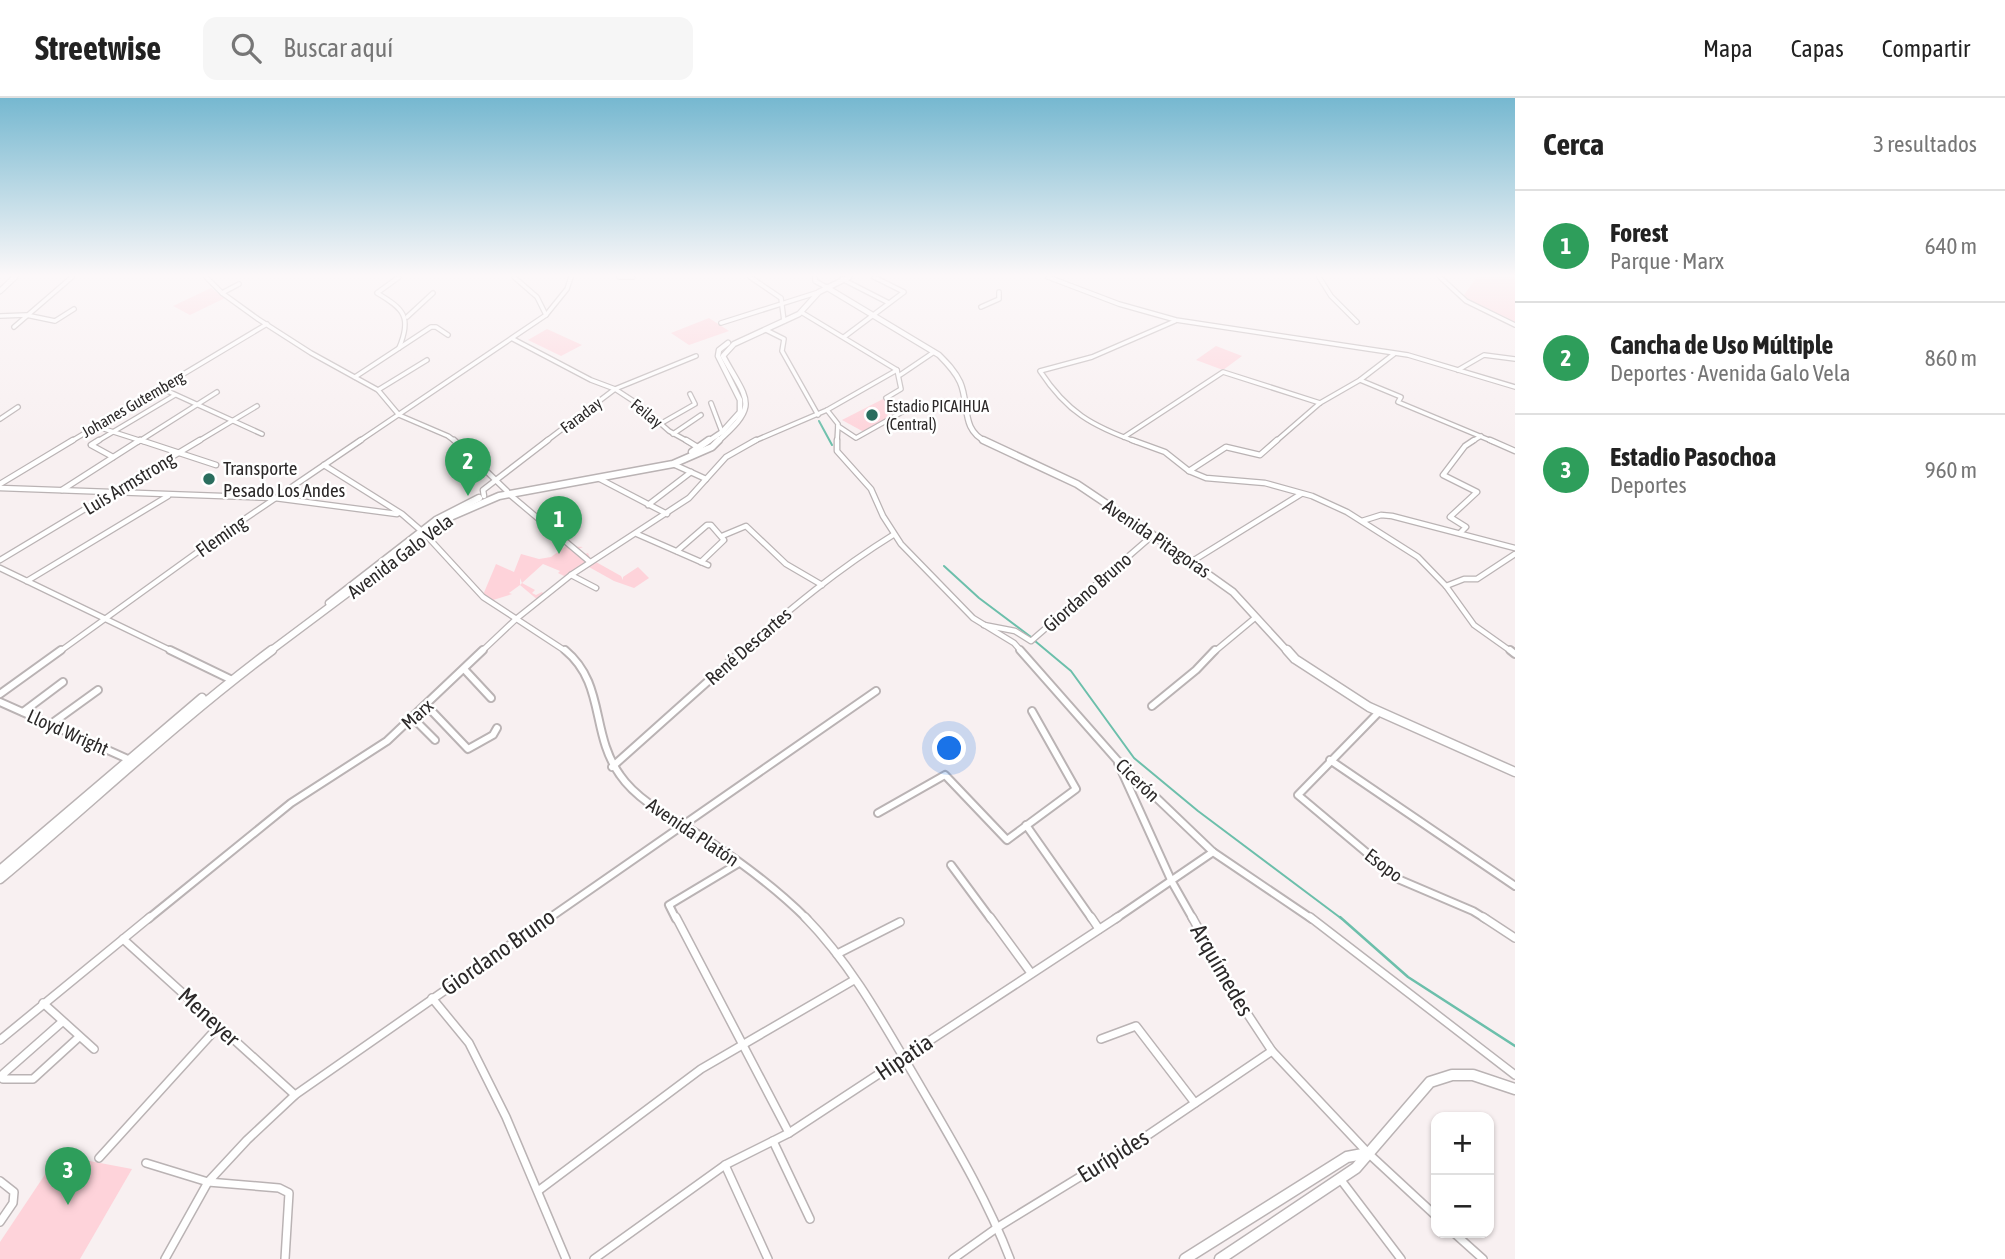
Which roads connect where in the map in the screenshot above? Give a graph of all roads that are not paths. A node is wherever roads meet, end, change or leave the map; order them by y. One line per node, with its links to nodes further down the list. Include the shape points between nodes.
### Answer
1 (255, 331): 30 (street, Johanes Gutemberg)
2 (278, 331): 27 (street)
3 (403, 331): 18 (street)
4 (425, 331): 18 (street)
5 (440, 331): 15 (street)
6 (524, 331): 17 (street, Fleming)
7 (758, 331): 51 (main road, Avenida Galo Vela, via 719,351 741,404 739,414)
8 (763, 331): 57 (main road, Avenida Galo Vela, via 725,351 723,356 746,399 747,410 741,421)
9 (768, 331): 44 (street, via 784,339 782,351 804,399)
10 (834, 331): 16 (street)
11 (852, 331): 16 (street)
12 (901, 331): 19 (main road, Avenida Pitagoras)
13 (1151, 331): 55 (street, via 1092,357 1040,371 1082,419)
14 (1259, 331): 20 (street)
15 (448, 335)
16 (844, 337): 24 (street)
17 (513, 339): 32 (street, Feilay); 42 (street, Fleming)
18 (399, 348): 27 (street)
19 (934, 352): 26 (street); 86 (main road, Avenida Pitagoras, via 954,370 962,385 973,434 1077,484)
20 (1394, 354): 25 (street); 28 (street)
21 (696, 356): 32 (street, Faraday)
22 (1515, 359): 25 (street, via 1483,355)
23 (427, 360): 31 (street)
24 (897, 370): 26 (street); 41 (street, Marx)
25 (1458, 370): 29 (street)
26 (900, 375): 48 (street, via 901,389 887,399 904,411 856,438)
27 (355, 377): 31 (street)
28 (1360, 380): 37 (street); 54 (street, via 1401,397 1398,402)
29 (1515, 387)
30 (161, 388): 35 (street); 49 (street, Johanes Gutemberg)
31 (378, 390): 42 (street)
32 (615, 390): 47 (street, Feilay); 68 (street, Faraday)
33 (218, 392): 38 (street)
34 (690, 394): 47 (street, via 695,404)
35 (175, 395): 38 (street); 50 (street)
36 (711, 403): 51 (street)
37 (1320, 403): 55 (street, via 1223,372); 64 (street, via 1260,455 1226,447)
38 (197, 405): 46 (street); 56 (street)
39 (257, 406): 46 (street, Luis Armstrong)
40 (18, 407): 45 (street)
41 (827, 410): 44 (street, Marx); 48 (street)
42 (399, 415): 62 (street, Fleming); 68 (street, via 448,436)
43 (701, 415): 52 (street)
44 (818, 415): 67 (street, Marx, via 743,446)
45 (0, 419)
46 (232, 421): 53 (street); 59 (street, Luis Armstrong)
47 (660, 424): 52 (street, Feilay)
48 (837, 424): 84 (street, Cicerón, via 837,451 871,489)
49 (95, 426): 50 (street); 69 (street, Johanes Gutemberg)
50 (113, 432): 56 (street); 60 (street, via 90,447)
51 (722, 432): 57 (main road, Avenida Galo Vela)
52 (673, 434): 57 (street, Feilay)
53 (262, 435)
54 (1481, 436): 58 (street); 81 (street, via 1465,446 1443,475 1477,492 1450,517 1466,526)
55 (1124, 437): 64 (street, via 1165,452)
56 (139, 441): 59 (street); 60 (street)
57 (702, 450): 61 (main road, Avenida Galo Vela); 66 (main road, Avenida Galo Vela)
58 (1515, 451)
59 (178, 453): 63 (street); 71 (street, Luis Armstrong)
60 (113, 457): 70 (street)
61 (673, 464): 65 (street); 66 (main road, Avenida Galo Vela)
62 (324, 465): 76 (street, Fleming); 79 (street, Avenida Platón)
63 (216, 466)
64 (1189, 471): 73 (street, via 1206,478 1265,483)
65 (691, 472): 67 (street); 77 (street)
66 (598, 477): 72 (main road, Avenida Galo Vela); 77 (street)
67 (706, 479): 78 (street, Marx)
68 (496, 480): 72 (street); 75 (street, Faraday, via 483,490)
69 (0, 486): 70 (street)
70 (62, 490): 71 (street)
71 (114, 492): 74 (street); 89 (street, Luis Armstrong)
72 (508, 492): 75 (main road, Avenida Galo Vela); 82 (main road, Avenida Galo Vela); 90 (street)
73 (1302, 493): 80 (street); 92 (street)
74 (170, 495): 76 (street); 96 (street)
75 (484, 496): 82 (main road, Avenida Galo Vela, via 451,510)
76 (275, 498): 79 (street); 101 (street, Fleming)
77 (648, 505): 78 (street)
78 (667, 514): 83 (street, Marx)
79 (400, 515): 82 (street, Avenida Platón)
80 (1362, 521): 81 (street, via 1386,515); 98 (street, via 1418,557)
81 (1461, 531): 88 (street)
82 (423, 533): 102 (street, Avenida Platón, via 484,598); 106 (main road, Avenida Galo Vela)
83 (637, 534): 87 (street); 90 (street, Marx)
84 (893, 535): 97 (street, René Descartes); 103 (street, Cicerón)
85 (722, 536): 87 (street, via 707,525); 91 (street, via 724,540); 97 (street, via 745,525 786,564)
86 (1153, 536): 92 (main road, Avenida Pitagoras); 103 (street, Giordano Bruno, via 1034,639)
87 (677, 551): 91 (street)
88 (1515, 552): 98 (street, via 1477,579)
89 (0, 559)
90 (590, 562): 95 (street, Marx)
91 (701, 562): 93 (street)
92 (1191, 562): 100 (main road, Avenida Pitagoras, via 1233,592)
93 (708, 565)
94 (0, 568): 96 (street)
95 (571, 575): 99 (street); 102 (street, Marx)
96 (27, 581): 101 (street)
97 (822, 585): 125 (street, René Descartes, via 760,633)
98 (1446, 586): 104 (street, via 1475,625)
99 (596, 588)
100 (1256, 617): 114 (street); 117 (main road, Avenida Pitagoras, via 1295,659)
101 (108, 618): 106 (street); 110 (street, Fleming)
102 (516, 618): 105 (street, Marx); 125 (street, Avenida Platón, via 573,657 587,673)
103 (981, 624): 122 (street, Cicerón, via 1027,656)
104 (1515, 654)
105 (464, 669): 111 (street); 113 (street, Marx)
106 (230, 679): 124 (main road, Avenida Galo Vela)
107 (63, 682): 116 (street)
108 (98, 690): 119 (street)
109 (876, 691): 128 (street, Giordano Bruno)
110 (0, 694)
111 (491, 698)
112 (0, 702): 116 (street, Lloyd Wright)
113 (427, 706): 118 (street, Marx); 120 (street, via 468,749)
114 (1152, 706)
115 (1032, 710): 129 (street, via 1076,789)
116 (23, 712): 119 (street, Lloyd Wright)
117 (1379, 712): 123 (street); 126 (main road, Avenida Pitagoras)
118 (413, 718): 121 (street); 141 (street, Marx, via 387,741 291,803)
119 (51, 724): 124 (street, Lloyd Wright)
120 (497, 728)
121 (435, 740)
122 (1117, 760): 131 (street, Cicerón); 136 (street, Arquímedes)
123 (1330, 760): 137 (street); 140 (street, Esopo, via 1300,790 1300,797 1398,879 1474,911)
124 (133, 761): 130 (main road, Avenida Galo Vela)
125 (612, 767): 128 (street, Avenida Platón, via 626,784)
126 (1515, 772)
127 (878, 813): 129 (street, via 945,775 1007,840)
128 (681, 824): 132 (street, Avenida Platón); 145 (street, Giordano Bruno)
129 (1027, 825): 139 (street)
130 (31, 851): 134 (main road, Avenida Galo Vela); 135 (main road, Avenida Galo Vela)
131 (1213, 852): 136 (street, Hipatia); 156 (street, Cicerón, via 1303,912)
132 (739, 863): 142 (street, Avenida Platón, via 790,902); 152 (street, via 669,905)
133 (951, 864): 143 (street)
134 (0, 870)
135 (0, 879)
136 (1172, 882): 139 (street, Hipatia); 154 (street, Arquímedes, via 1237,999)
137 (1515, 886)
138 (900, 922): 142 (street)
139 (1099, 929): 143 (street, Hipatia)
140 (1515, 938)
141 (123, 939): 146 (street, Marx); 148 (street, Meneyer)
142 (837, 954): 144 (street, Avenida Platón)
143 (1031, 973): 155 (street, Hipatia)
144 (854, 980): 152 (street); 155 (street, Avenida Platón)
145 (432, 998): 158 (street, Giordano Bruno); 169 (street, via 469,1043)
146 (43, 1003): 147 (street); 151 (street, Marx)
147 (62, 1022): 149 (street); 149 (street, via 3,1074 3,1079 33,1079)
148 (217, 1028): 158 (street, Meneyer); 163 (street)
149 (79, 1037): 153 (street)
150 (1101, 1039): 159 (street, via 1136,1026)
151 (0, 1040)
152 (741, 1045): 160 (street); 169 (street, via 701,1069)
153 (94, 1049)
154 (1272, 1051): 159 (street, Eurípides); 162 (street, Arquímedes)
155 (903, 1057): 160 (street, Hipatia); 173 (street, Avenida Platón)
156 (1515, 1075)
157 (1515, 1089): 162 (main road, via 1479,1075 1446,1074 1420,1091)
158 (295, 1094): 168 (street, Giordano Bruno)
159 (1195, 1103): 173 (street, Eurípides)
160 (789, 1133): 161 (street, Hipatia)
161 (772, 1141): 165 (street, Hipatia); 171 (street)
162 (1368, 1153): 166 (main road); 170 (street); 182 (main road, via 1347,1157)
163 (99, 1158)
164 (146, 1163): 168 (street)
165 (725, 1165): 178 (street, Hipatia); 179 (street)
166 (1340, 1180): 183 (main road); 184 (street)
167 (0, 1181): 172 (street, via 14,1192 13,1203)
168 (208, 1182): 175 (street, Giordano Bruno); 176 (street, via 279,1188 289,1193)
169 (538, 1191): 177 (street)
170 (1431, 1211)
171 (810, 1219)
172 (0, 1222)
173 (998, 1227): 180 (street, Eurípides); 181 (street, Avenida Platón)
174 (1460, 1238): 185 (street)
175 (165, 1259)
176 (285, 1259)
177 (566, 1259)
178 (594, 1259)
179 (768, 1259)
180 (953, 1259)
181 (1010, 1259)
182 (1185, 1259)
183 (1220, 1259)
184 (1401, 1259)
185 (1483, 1259)

